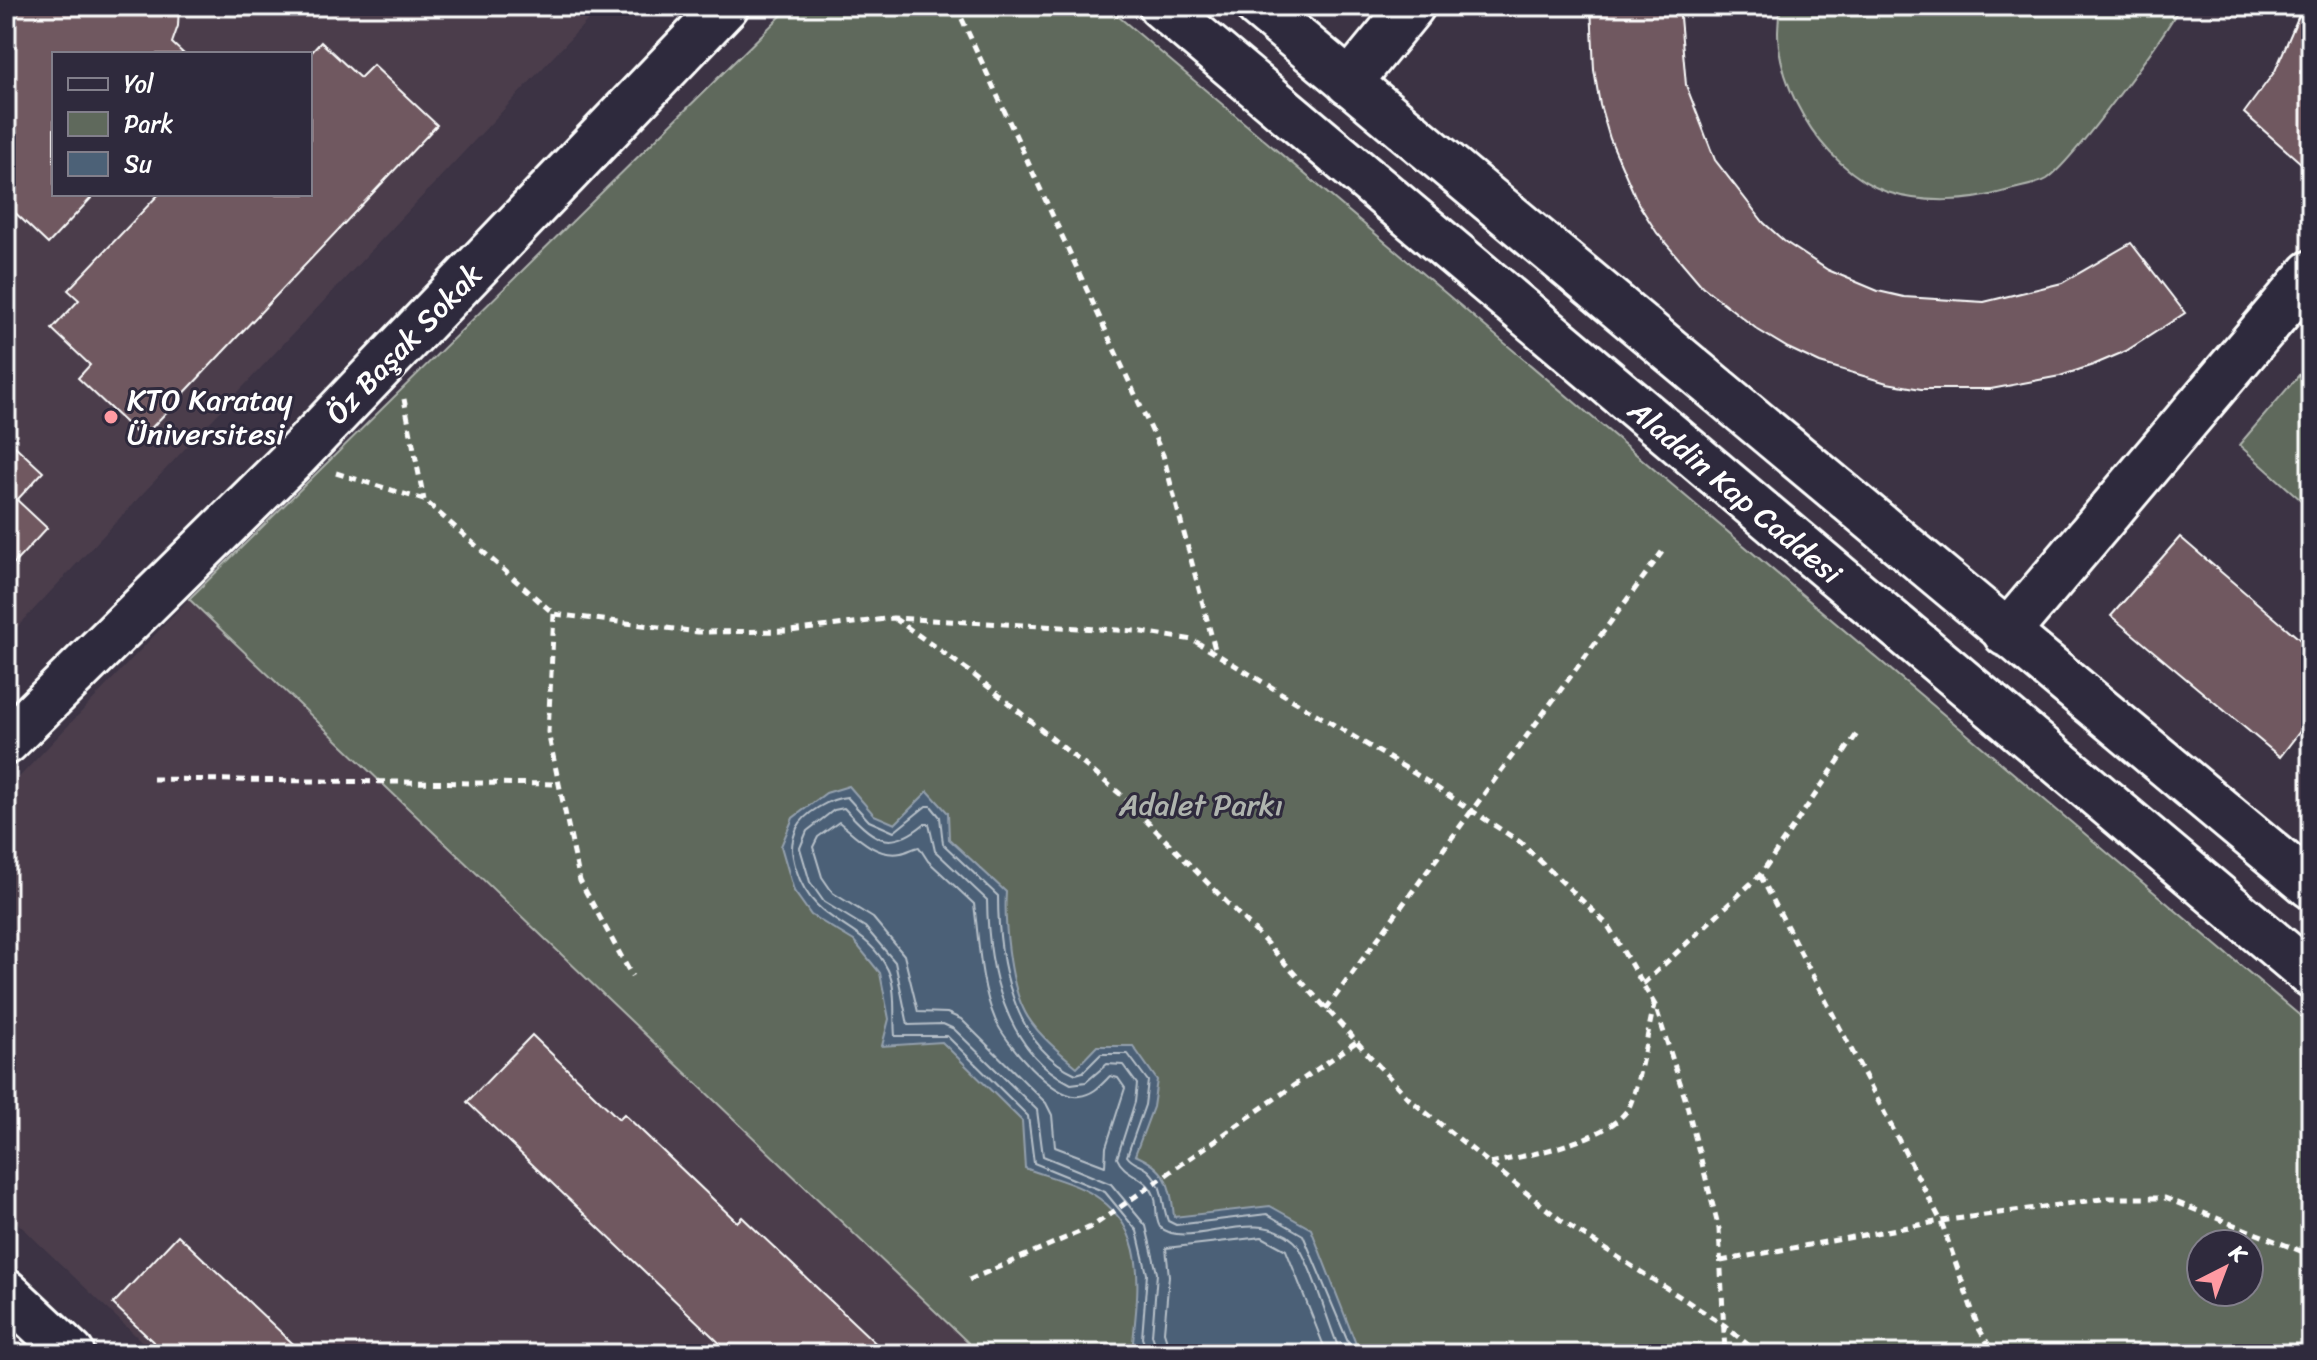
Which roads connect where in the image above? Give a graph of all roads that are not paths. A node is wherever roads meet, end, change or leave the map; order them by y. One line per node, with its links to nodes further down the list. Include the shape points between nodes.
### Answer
1 (726, 6): 8 (street, Öz Başak Sokak, via 293,459)
2 (1161, 6): 10 (street, Aladdin Kap Caddesi)
3 (1258, 6): 5 (street)
4 (1412, 6): 5 (street)
5 (1349, 83): 7 (street)
6 (2311, 273): 7 (street)
7 (2006, 634): 9 (street)
8 (6, 742)
9 (2311, 886)
10 (2311, 975)
11 (6, 1292): 12 (street)
12 (72, 1354)

